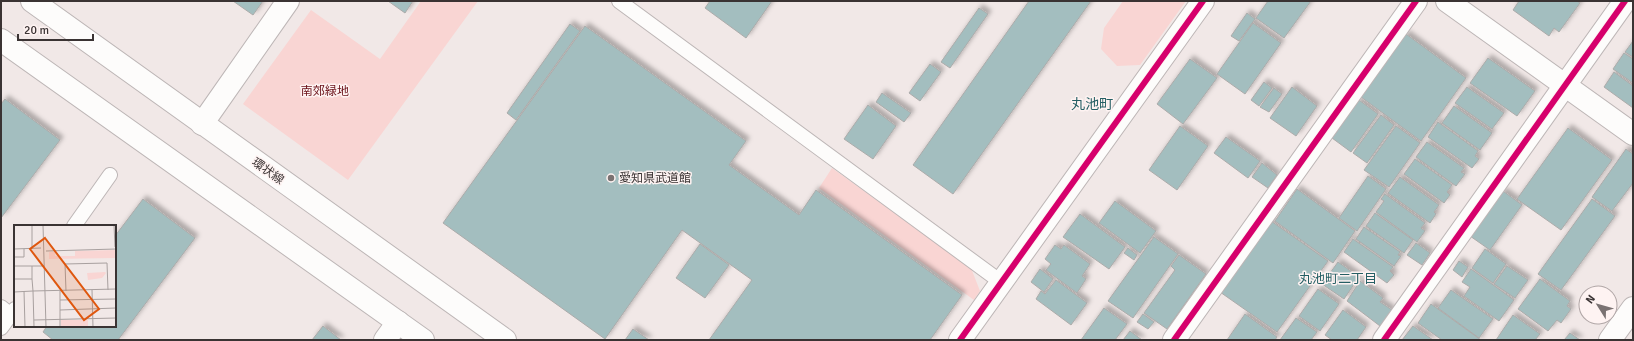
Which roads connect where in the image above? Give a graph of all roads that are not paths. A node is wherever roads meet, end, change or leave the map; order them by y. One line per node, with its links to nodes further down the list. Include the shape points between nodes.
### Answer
1 (32, 1): 10 (street, 環状線)
2 (288, 1): 10 (street)
3 (619, 1): 14 (lane)
4 (1203, 1): 14 (street)
5 (1416, 1): 23 (street)
6 (1447, 1): 9 (street)
7 (1625, 1): 9 (street)
8 (1, 40): 17 (street)
9 (1565, 85): 11 (street); 24 (street)
10 (202, 124): 21 (street, 環状線)
11 (1633, 134)
12 (110, 175): 13 (lane)
13 (75, 225)
14 (1001, 282): 22 (street)
15 (1633, 308): 25 (street)
16 (9, 310): 18 (lane)
17 (398, 322): 19 (street); 20 (street)
18 (1, 328)
19 (385, 340)
20 (423, 340)
21 (505, 340)
22 (960, 340)
23 (1174, 340)
24 (1384, 340)
25 (1610, 340)

